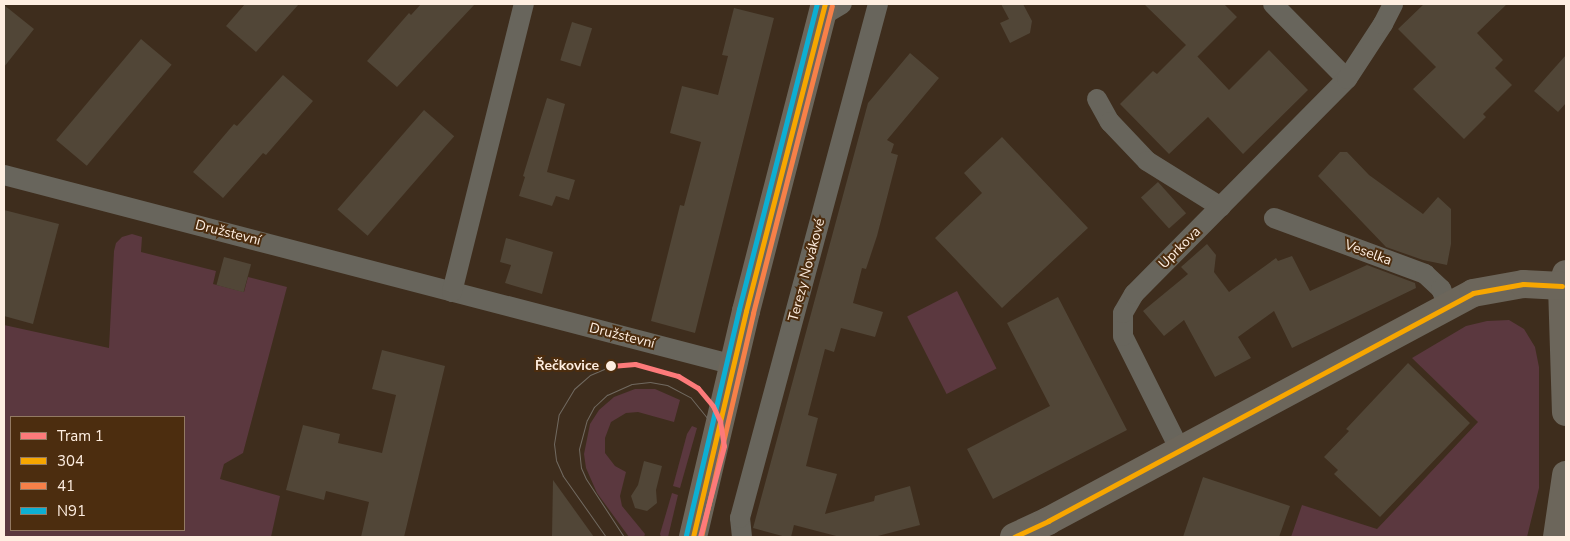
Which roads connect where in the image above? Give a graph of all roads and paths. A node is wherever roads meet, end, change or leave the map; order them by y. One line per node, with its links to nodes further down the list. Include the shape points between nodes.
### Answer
1 (524, 4): 12 (street)
2 (878, 4): 20 (street, Terezy Novákové, via 740,518)
3 (1273, 4): 6 (street)
4 (1392, 4): 6 (street, Uprkova, via 1383,24)
5 (830, 8): 14 (street)
6 (1347, 79): 9 (street, Uprkova)
7 (1097, 98): 9 (street, via 1110,122 1147,161)
8 (4, 175): 12 (street, Družstevní)
9 (1221, 207): 16 (street, Uprkova, via 1134,294 1123,312 1122,336)
10 (1274, 218): 13 (street, Veselka, via 1426,274 1441,289)
11 (1564, 280): 13 (street, via 1500,287 1473,293); 15 (street)
12 (452, 292): 14 (street, Družstevní)
13 (1448, 305): 16 (street)
14 (734, 365): 19 (street)
15 (1566, 412)
16 (1180, 450): 21 (street)
17 (1566, 475): 18 (street)
18 (1560, 534)
19 (693, 537)
20 (742, 537)
21 (1014, 537)

